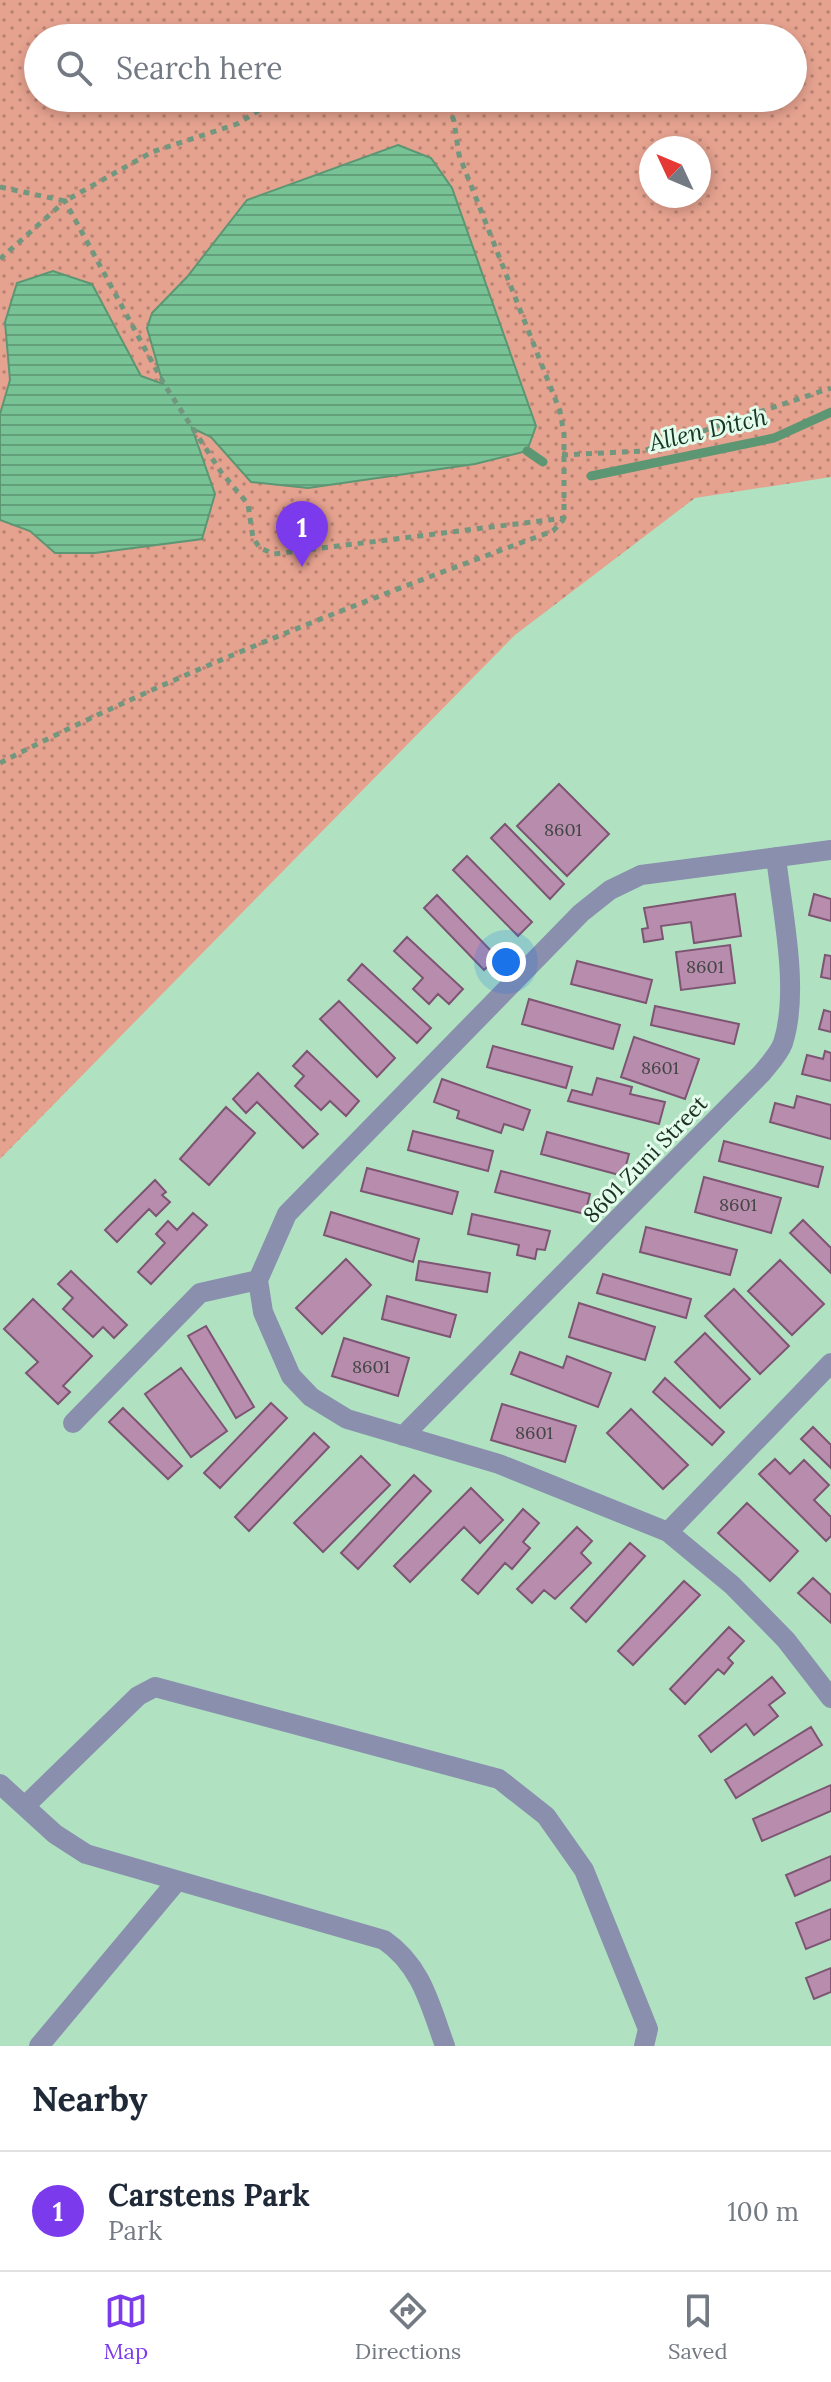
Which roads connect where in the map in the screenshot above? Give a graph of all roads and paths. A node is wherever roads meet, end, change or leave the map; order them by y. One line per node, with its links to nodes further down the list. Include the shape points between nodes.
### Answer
1 (256, 112): 4 (path, via 237,124 152,152)
2 (450, 112): 7 (path, via 459,155 560,411)
3 (0, 187): 4 (path)
4 (65, 201): 5 (path); 8 (path, via 164,384 248,504 253,538 260,548 274,554)
5 (0, 259)
6 (831, 388): 7 (path, via 643,451)
7 (562, 455): 8 (path)
8 (564, 518): 9 (path, via 553,531 336,610 90,717)
9 (0, 763)
10 (831, 850): 11 (street)
11 (776, 857): 12 (street, via 641,875 581,913 287,1214); 15 (street, 8601 Zuni Street, via 789,1008 779,1051)
12 (258, 1280): 14 (street, via 200,1293); 15 (street, via 263,1312 282,1362 301,1387 347,1419)
13 (831, 1363): 16 (street)
14 (73, 1423)
15 (403, 1436): 16 (street, via 570,1490)
16 (668, 1532): 17 (street, via 732,1585 786,1640)
17 (831, 1698)
18 (0, 1784): 19 (street)
19 (25, 1806): 20 (street, via 86,1854); 23 (street, via 138,1696 155,1687 499,1779 546,1816 584,1870 648,2029)
20 (177, 1881): 21 (street); 22 (street, via 384,1940 403,1953 421,1979)
21 (39, 2046)
22 (445, 2046)
23 (644, 2046)

